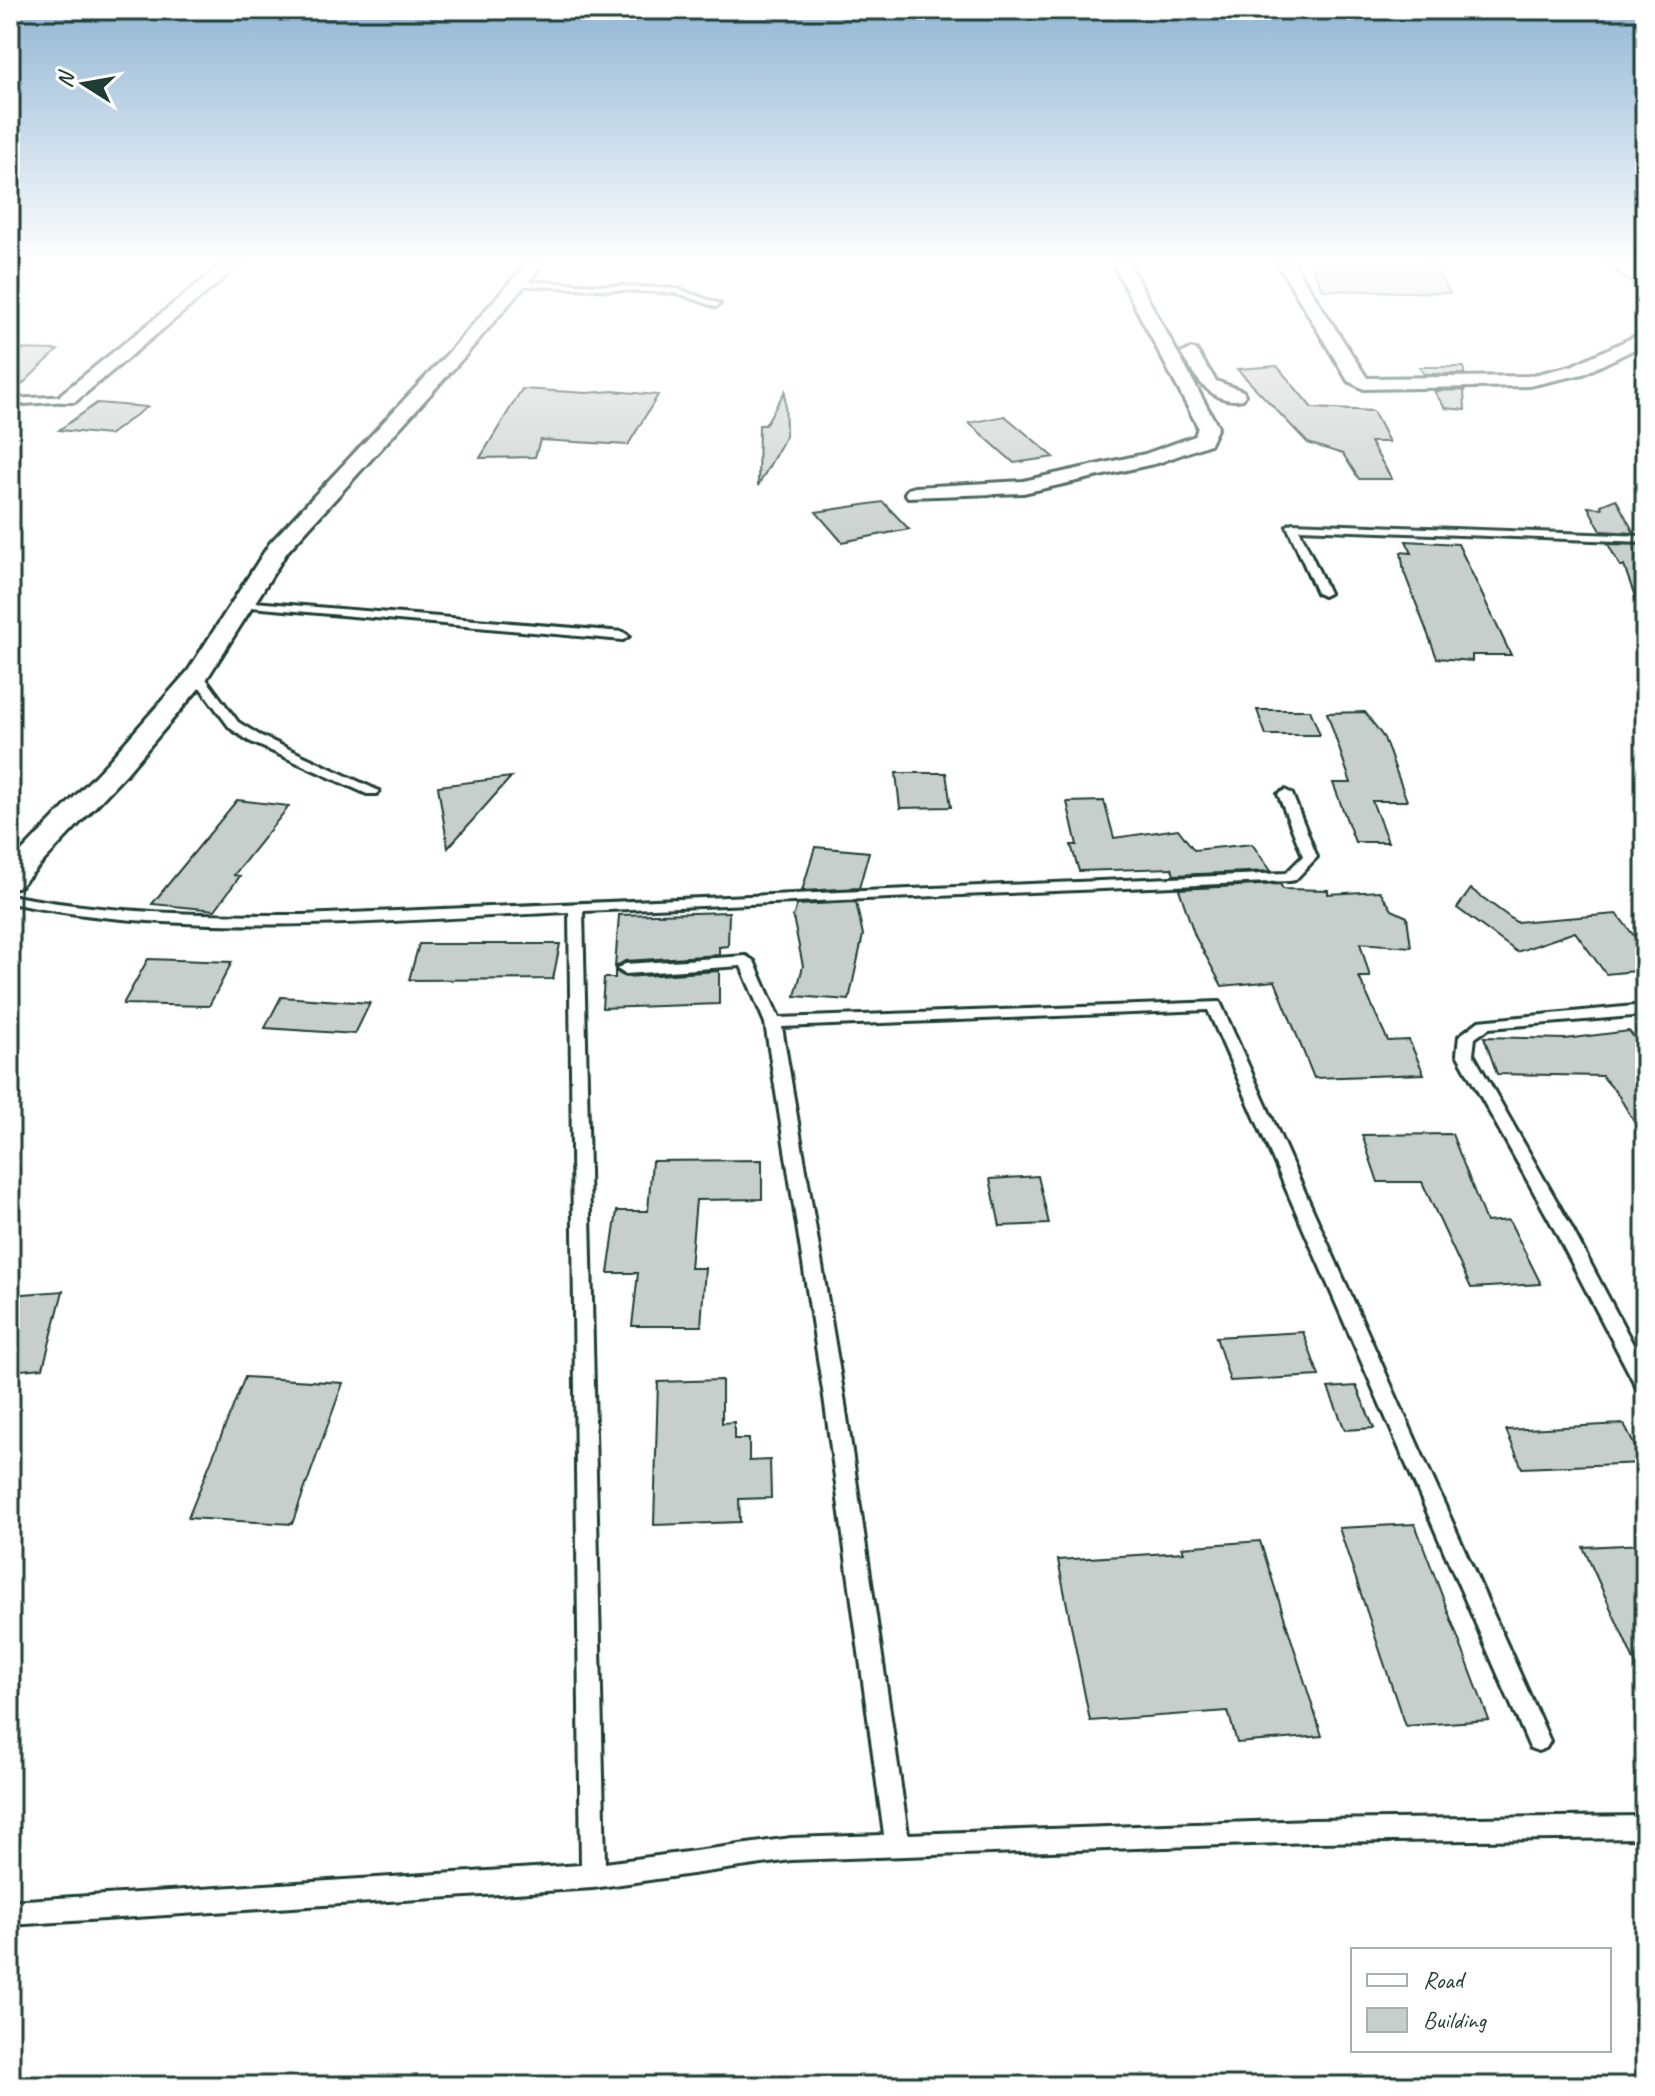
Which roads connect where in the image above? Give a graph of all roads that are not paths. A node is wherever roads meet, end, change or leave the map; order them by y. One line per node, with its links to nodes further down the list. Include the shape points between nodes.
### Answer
1 (113, 362): 8 (street)
2 (447, 362): 13 (street, via 278,548)
3 (1173, 362): 10 (street, via 1208,427 1203,440 1151,459 1023,487)
4 (1195, 362): 7 (street, via 1209,385)
5 (1345, 362): 6 (street, via 1364,384 1529,381)
6 (1594, 362)
7 (1236, 395)
8 (68, 398): 9 (lane)
9 (10, 402)
10 (915, 493)
11 (1645, 539): 12 (lane, via 1292,526)
12 (1323, 593)
13 (243, 604): 14 (lane); 15 (street)
14 (623, 636)
15 (197, 675): 16 (lane, via 234,725 277,750); 18 (street)
16 (372, 791)
17 (1285, 794): 20 (lane, via 1310,857 1290,877)
18 (10, 880)
19 (10, 899): 20 (lane, via 214,920)
20 (576, 907): 28 (lane)
21 (625, 969): 23 (lane, via 746,961)
22 (1645, 1010): 24 (lane, via 1485,1024 1467,1036 1465,1054)
23 (773, 1023): 25 (lane, via 1214,1005); 27 (lane, via 834,1397)
24 (1645, 1385)
25 (1538, 1741)
26 (1645, 1827): 27 (lane)
27 (897, 1844): 28 (lane, via 791,1849)
28 (593, 1876): 29 (lane)
29 (10, 1913)

